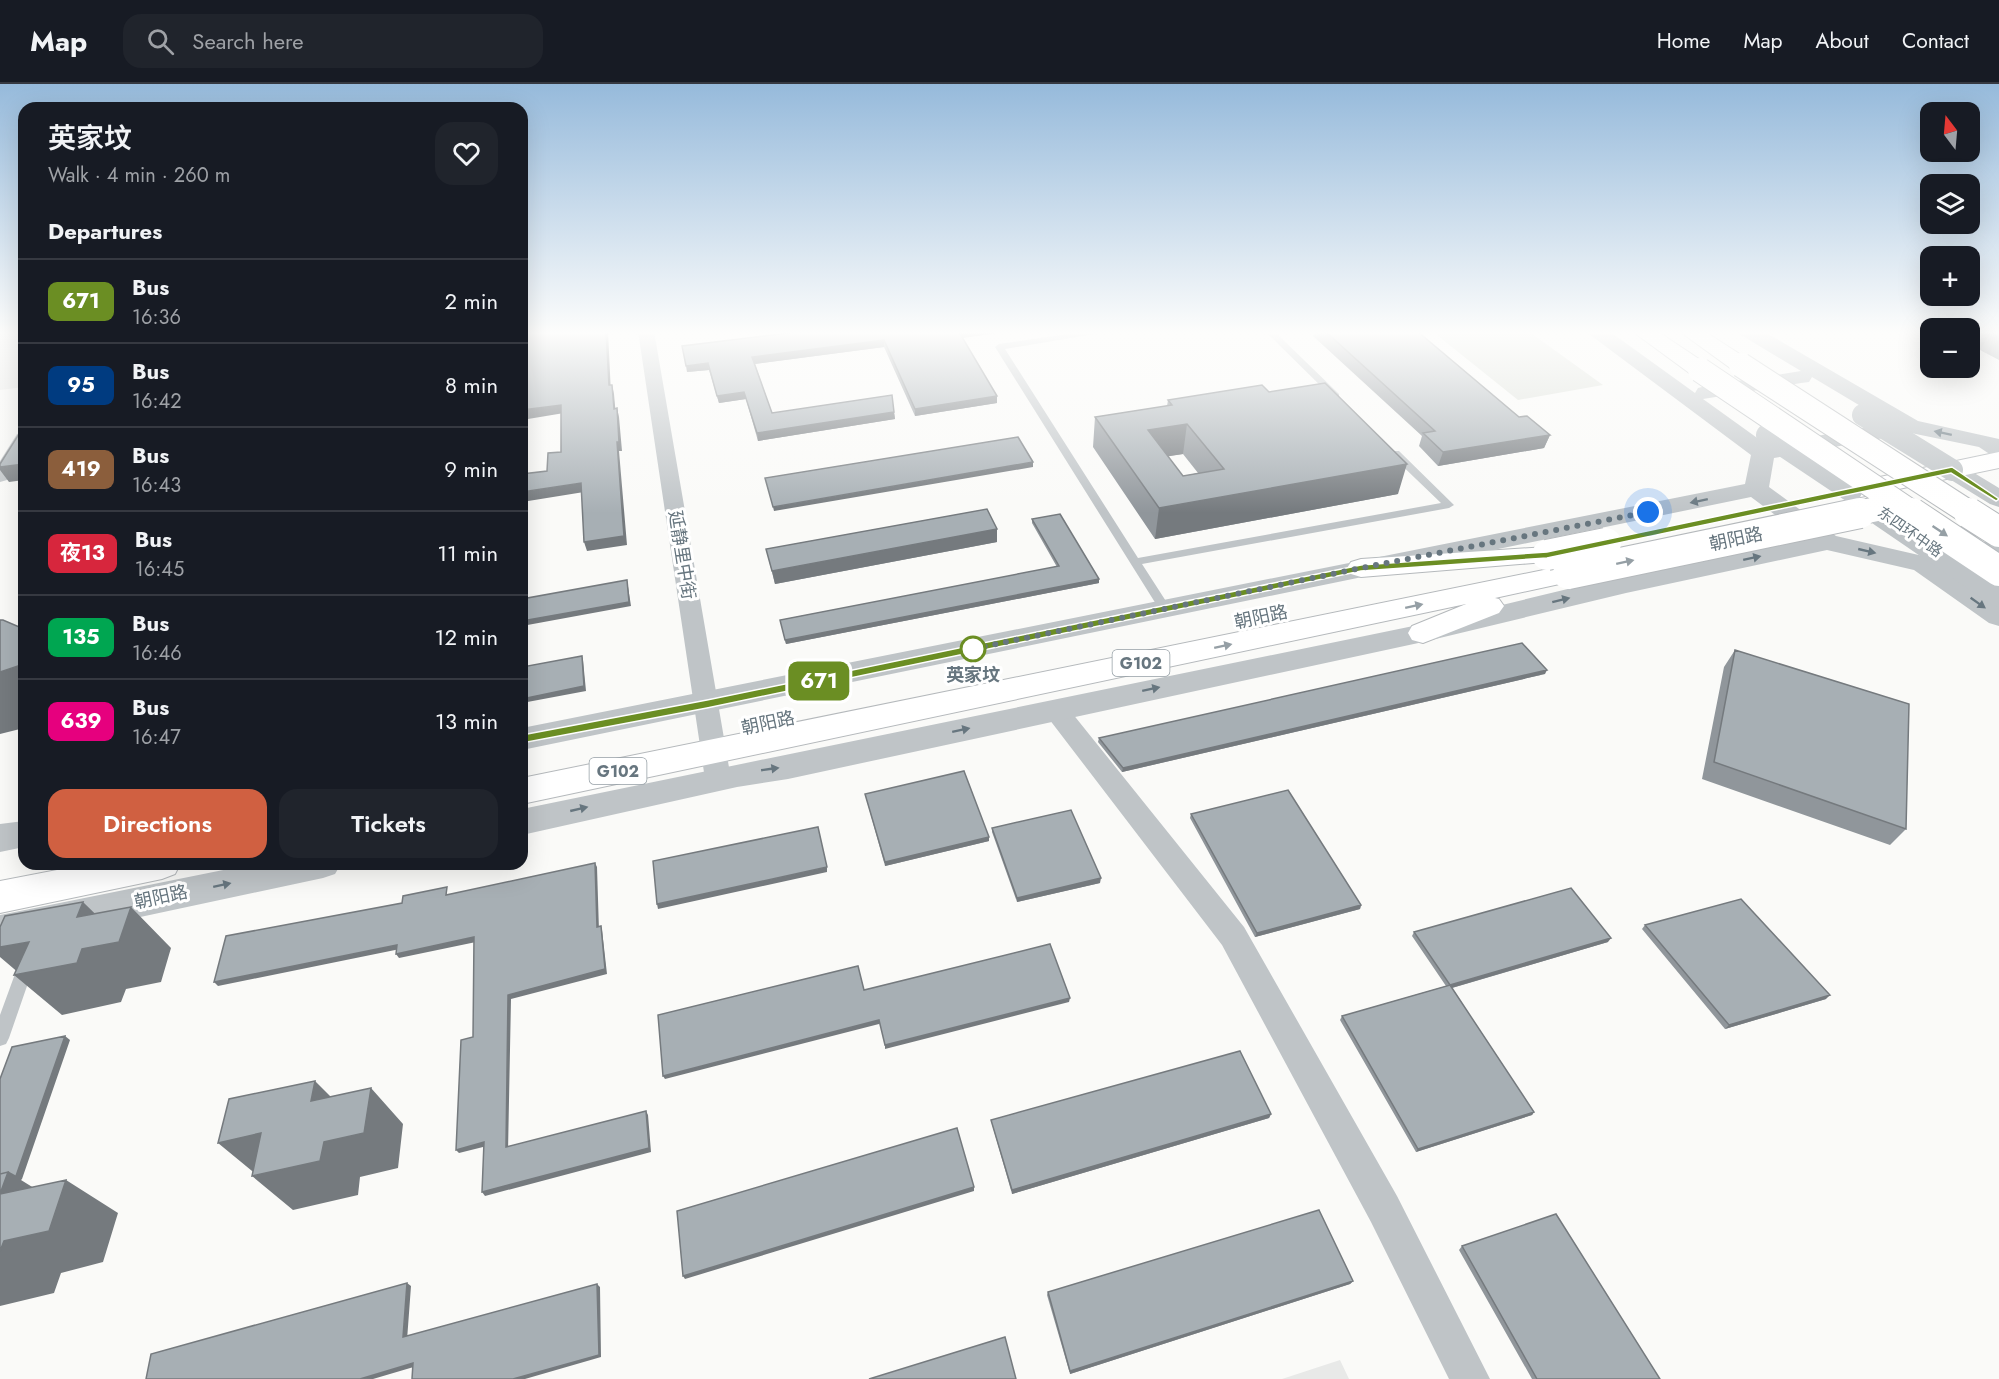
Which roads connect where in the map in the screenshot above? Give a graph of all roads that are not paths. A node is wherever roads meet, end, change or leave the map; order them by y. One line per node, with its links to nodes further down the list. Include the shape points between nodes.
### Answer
1 (656, 391): 36 (street, 延静里中街)
2 (1027, 391): 25 (lane)
3 (1331, 391): 10 (lane)
4 (1686, 391): 12 (street, 东四环中路)
5 (1713, 391): 12 (street, 东四环中路)
6 (1719, 391): 29 (highway, 东四环中路, one-way to 29, bridge)
7 (1782, 391): 22 (highway, bridge)
8 (1824, 391): 16 (street, bridge)
9 (1852, 391): 11 (street)
10 (1346, 406)
11 (1911, 426): 12 (street); 15 (street, one-way to 11)
12 (1765, 444): 18 (street); 20 (street, 东四环中路, bridge)
13 (1389, 447): 25 (lane, via 1449,505)
14 (18, 448): 17 (street)
15 (1996, 448): 16 (highway, 朝阳路 / G102)
16 (1952, 470): 19 (street); 20 (highway, 朝阳路 / G102, bridge)
17 (0, 476)
18 (1756, 489): 23 (street); 28 (street, 朝阳路, one-way to 28)
19 (1993, 489): 21 (highway, 朝阳路 / G102, bridge)
20 (1851, 491): 21 (street, 东四环中路); 27 (highway, 朝阳路 / G102, bridge)
21 (1877, 509): 27 (highway, 朝阳路 / G102, one-way to 21, bridge); 30 (street, 东四环中路, bridge)
22 (1999, 532)
23 (1827, 542): 26 (street, one-way to 26); 33 (street, 朝阳路, one-way to 23, via 1626,584)
24 (1999, 547): 26 (street)
25 (1135, 562): 31 (lane)
26 (1923, 564): 32 (street, 东四环中路, one-way to 32)
27 (1558, 565): 28 (highway); 33 (highway); 36 (highway, 朝阳路 / G102)
28 (1361, 568): 31 (street, 朝阳路)
29 (1999, 571)
30 (1999, 593)
31 (1165, 609): 36 (street, 朝阳路)
32 (1999, 617)
33 (1423, 633): 34 (street, 朝阳路, one-way to 33)
34 (1055, 709): 36 (street, 朝阳路, one-way to 34, via 788,767); 50 (street, via 1233,936 1384,1209)
35 (528, 739): 36 (street, 朝阳路)
36 (712, 742): 37 (highway, 朝阳路 / G102); 38 (highway, 朝阳路 / G102); 39 (street, 朝阳路, one-way to 36)
37 (528, 772)
38 (528, 789)
39 (528, 819)
40 (18, 835): 41 (street)
41 (0, 838)
42 (31, 870): 45 (highway)
43 (133, 870): 46 (highway, 朝阳路)
44 (294, 870): 47 (street, 朝阳路, one-way to 44)
45 (0, 876)
46 (0, 897)
47 (42, 922): 48 (street, 朝阳路); 49 (lane)
48 (0, 931)
49 (0, 1038)
50 (1470, 1379)

